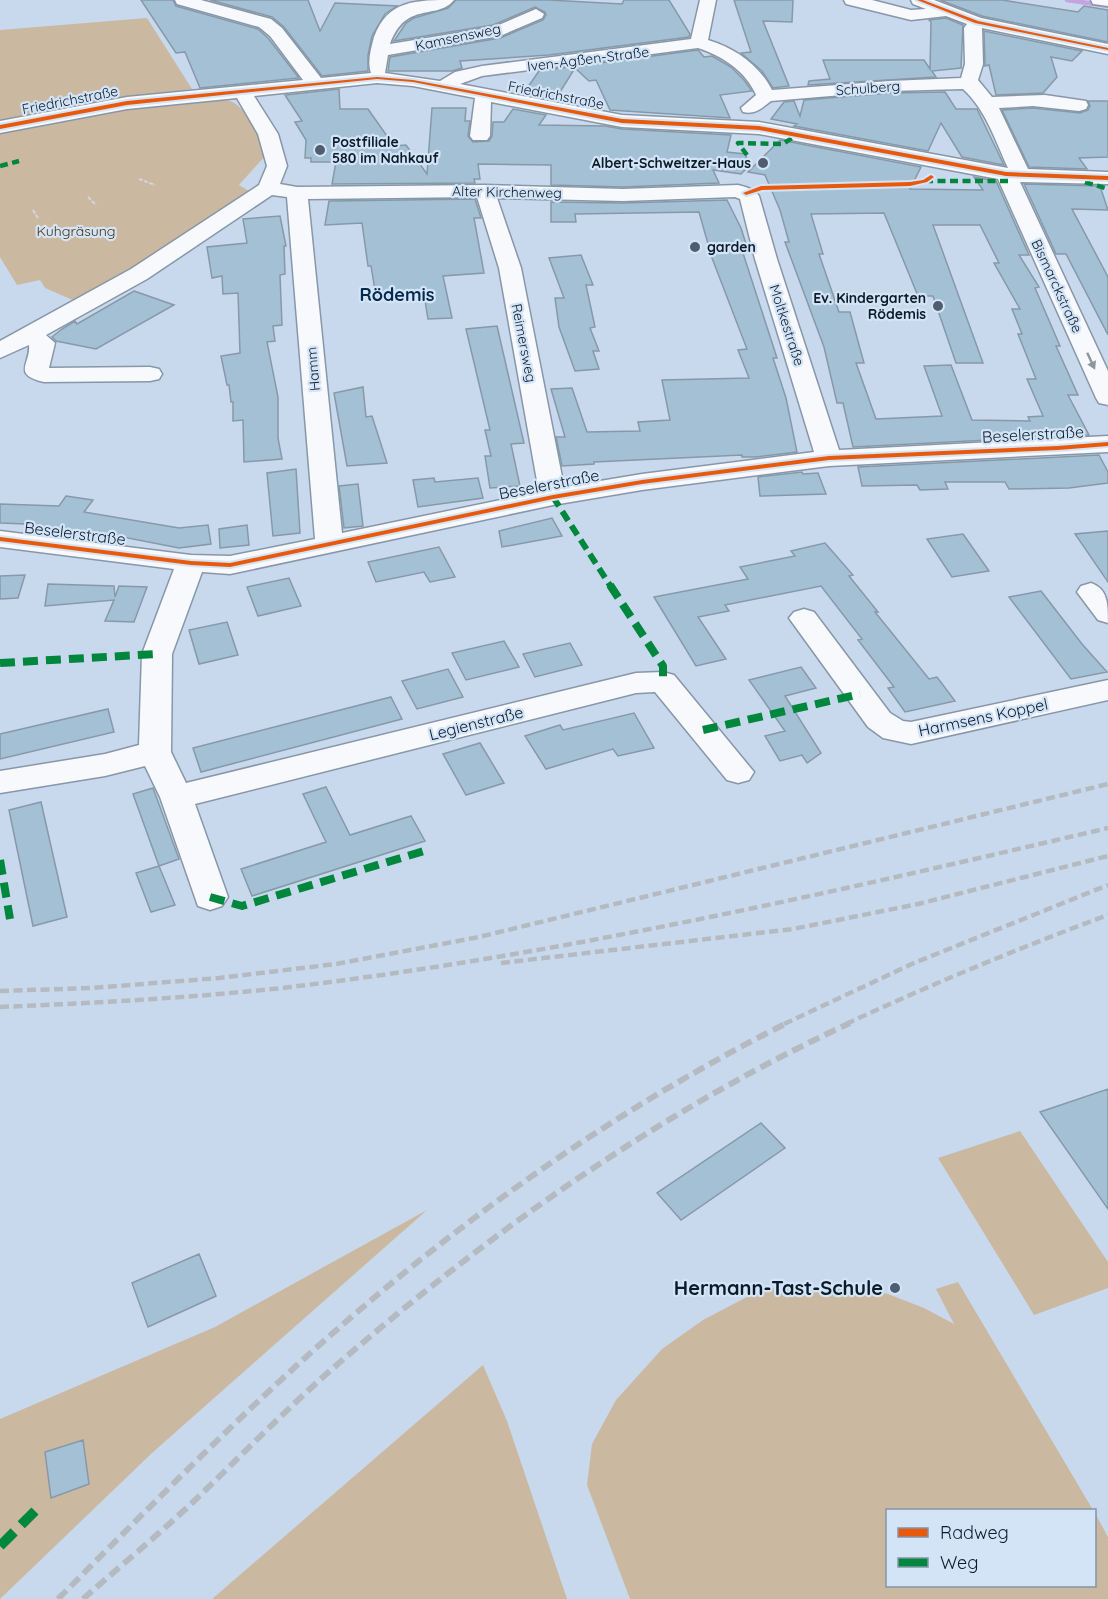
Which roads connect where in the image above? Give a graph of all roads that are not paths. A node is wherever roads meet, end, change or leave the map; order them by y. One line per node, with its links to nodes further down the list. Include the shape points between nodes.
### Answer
1 (183, 0): 8 (street)
2 (446, 0): 14 (street, via 400,6 391,16)
3 (708, 0): 12 (street)
4 (852, 0): 9 (street, via 911,15)
5 (919, 0): 9 (street)
6 (1099, 0): 7 (street)
7 (1108, 1)
8 (216, 4): 16 (street, via 265,23)
9 (944, 11): 13 (street, via 977,22)
10 (536, 15): 14 (street, Kamsensweg, via 500,31)
11 (973, 28): 17 (street)
12 (699, 43): 18 (street, Iven-Agßen-Straße, via 482,71 461,76); 21 (street, via 734,59 759,82)
13 (1108, 49)
14 (378, 51): 15 (street)
15 (377, 78): 16 (street, Friedrichstraße); 18 (street, Friedrichstraße)
16 (315, 83): 19 (street, Friedrichstraße)
17 (970, 83): 21 (street, Schulberg); 22 (street)
18 (444, 86): 20 (street, Friedrichstraße)
19 (242, 91): 25 (street, Friedrichstraße, via 94,108); 30 (street, via 268,134 277,166)
20 (487, 95): 24 (street, Friedrichstraße, via 622,121); 26 (street, via 482,101)
21 (766, 96): 24 (street)
22 (988, 103): 23 (street, via 1037,99); 28 (street)
23 (1079, 105)
24 (721, 126): 28 (street, Friedrichstraße, via 759,128 938,170)
25 (0, 127)
26 (480, 136)
27 (1108, 163): 29 (street, via 1102,166)
28 (1013, 175): 29 (street, Friedrichstraße); 37 (street, Bismarckstraße, one-way to 37)
29 (1108, 177)
30 (268, 188): 32 (street, Alter Kirchenweg); 34 (street, via 139,274)
31 (485, 191): 32 (street, Alter Kirchenweg); 33 (street, Alter Kirchenweg); 40 (street, Reimersweg, via 510,268)
32 (297, 193): 42 (street, Hamm)
33 (746, 193): 39 (street, Moltkestraße)
34 (29, 335): 35 (street); 36 (street, via 43,343 36,366 38,373 44,375)
35 (0, 351)
36 (150, 374)
37 (1108, 398)
38 (1108, 444): 39 (street, Beselerstraße)
39 (830, 458): 40 (street, Beselerstraße)
40 (553, 497): 42 (street, Beselerstraße)
41 (0, 539): 43 (street, Beselerstraße)
42 (329, 544): 43 (street, Beselerstraße, via 230,565)
43 (191, 563): 46 (street, via 157,654)
44 (804, 618): 45 (street, Harmsens Koppel, via 879,720 894,730 911,733)
45 (1108, 690)
46 (155, 752): 48 (street, via 105,765); 49 (street)
47 (738, 772): 49 (street, Legienstraße, via 663,682 636,683)
48 (0, 782)
49 (176, 797): 50 (street)
50 (210, 897)

